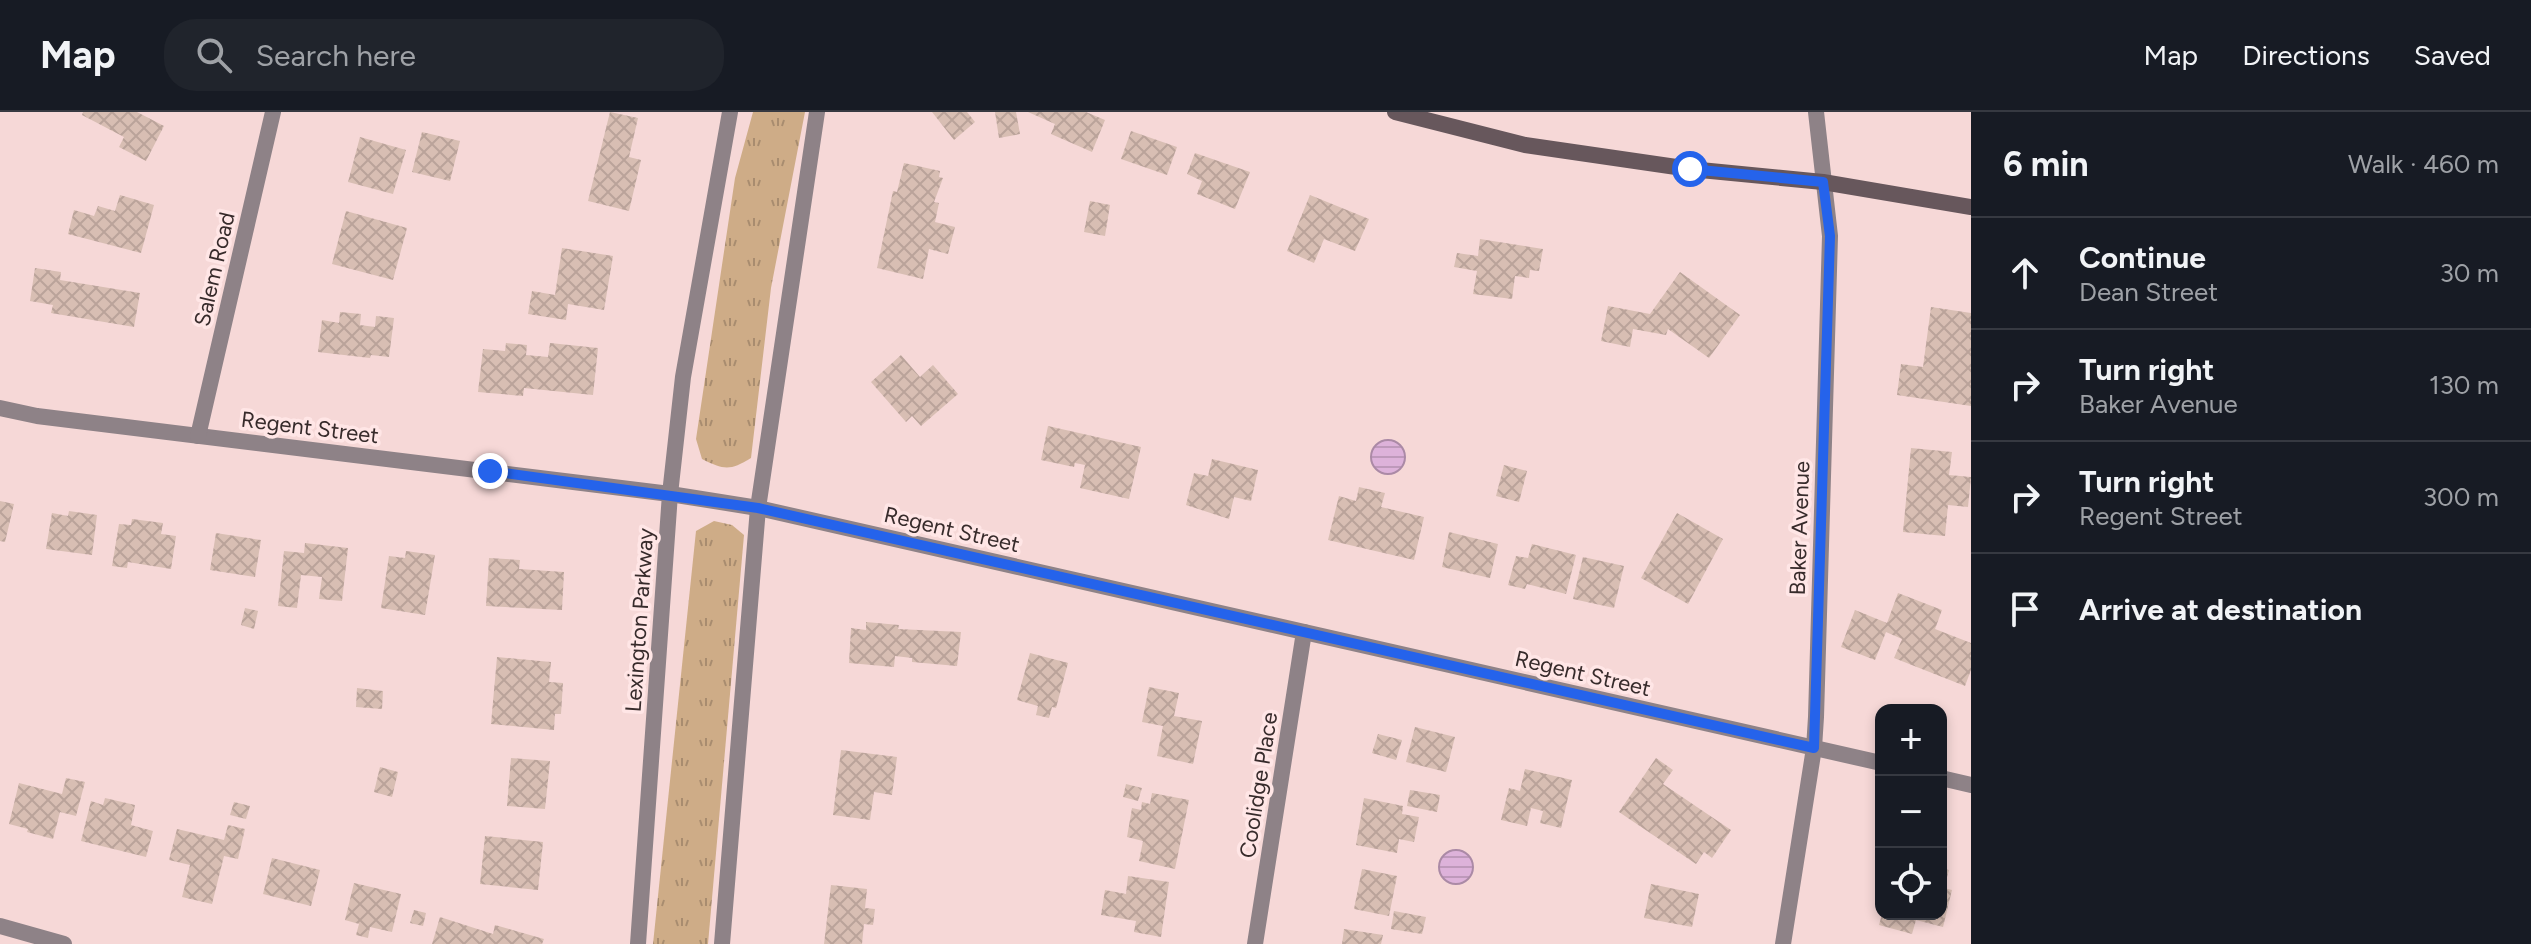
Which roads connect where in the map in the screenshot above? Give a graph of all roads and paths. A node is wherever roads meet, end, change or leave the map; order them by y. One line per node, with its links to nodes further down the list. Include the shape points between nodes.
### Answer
1 (273, 112): 9 (street, Salem Road)
2 (730, 112): 10 (street, Lexington Parkway, via 683,377)
3 (817, 112): 11 (street)
4 (1395, 112): 6 (street, via 1525,145)
5 (1816, 112): 6 (street, Baker Avenue)
6 (1823, 182): 7 (street); 13 (street, Baker Avenue, via 1830,236)
7 (1971, 207)
8 (0, 408): 9 (street, Regent Street)
9 (198, 436): 10 (street, Regent Street)
10 (670, 494): 11 (street, Regent Street); 19 (street, Lexington Parkway)
11 (758, 508): 12 (street, Regent Street); 20 (street)
12 (1304, 632): 13 (street, Regent Street); 21 (street, Coolidge Place)
13 (1814, 748): 14 (street, Regent Street); 22 (street, Baker Avenue)
14 (1875, 762)
15 (1947, 779): 16 (street)
16 (1971, 785)
17 (0, 926): 18 (street)
18 (64, 944)
19 (638, 944)
20 (722, 944)
21 (1255, 944)
22 (1783, 944)

